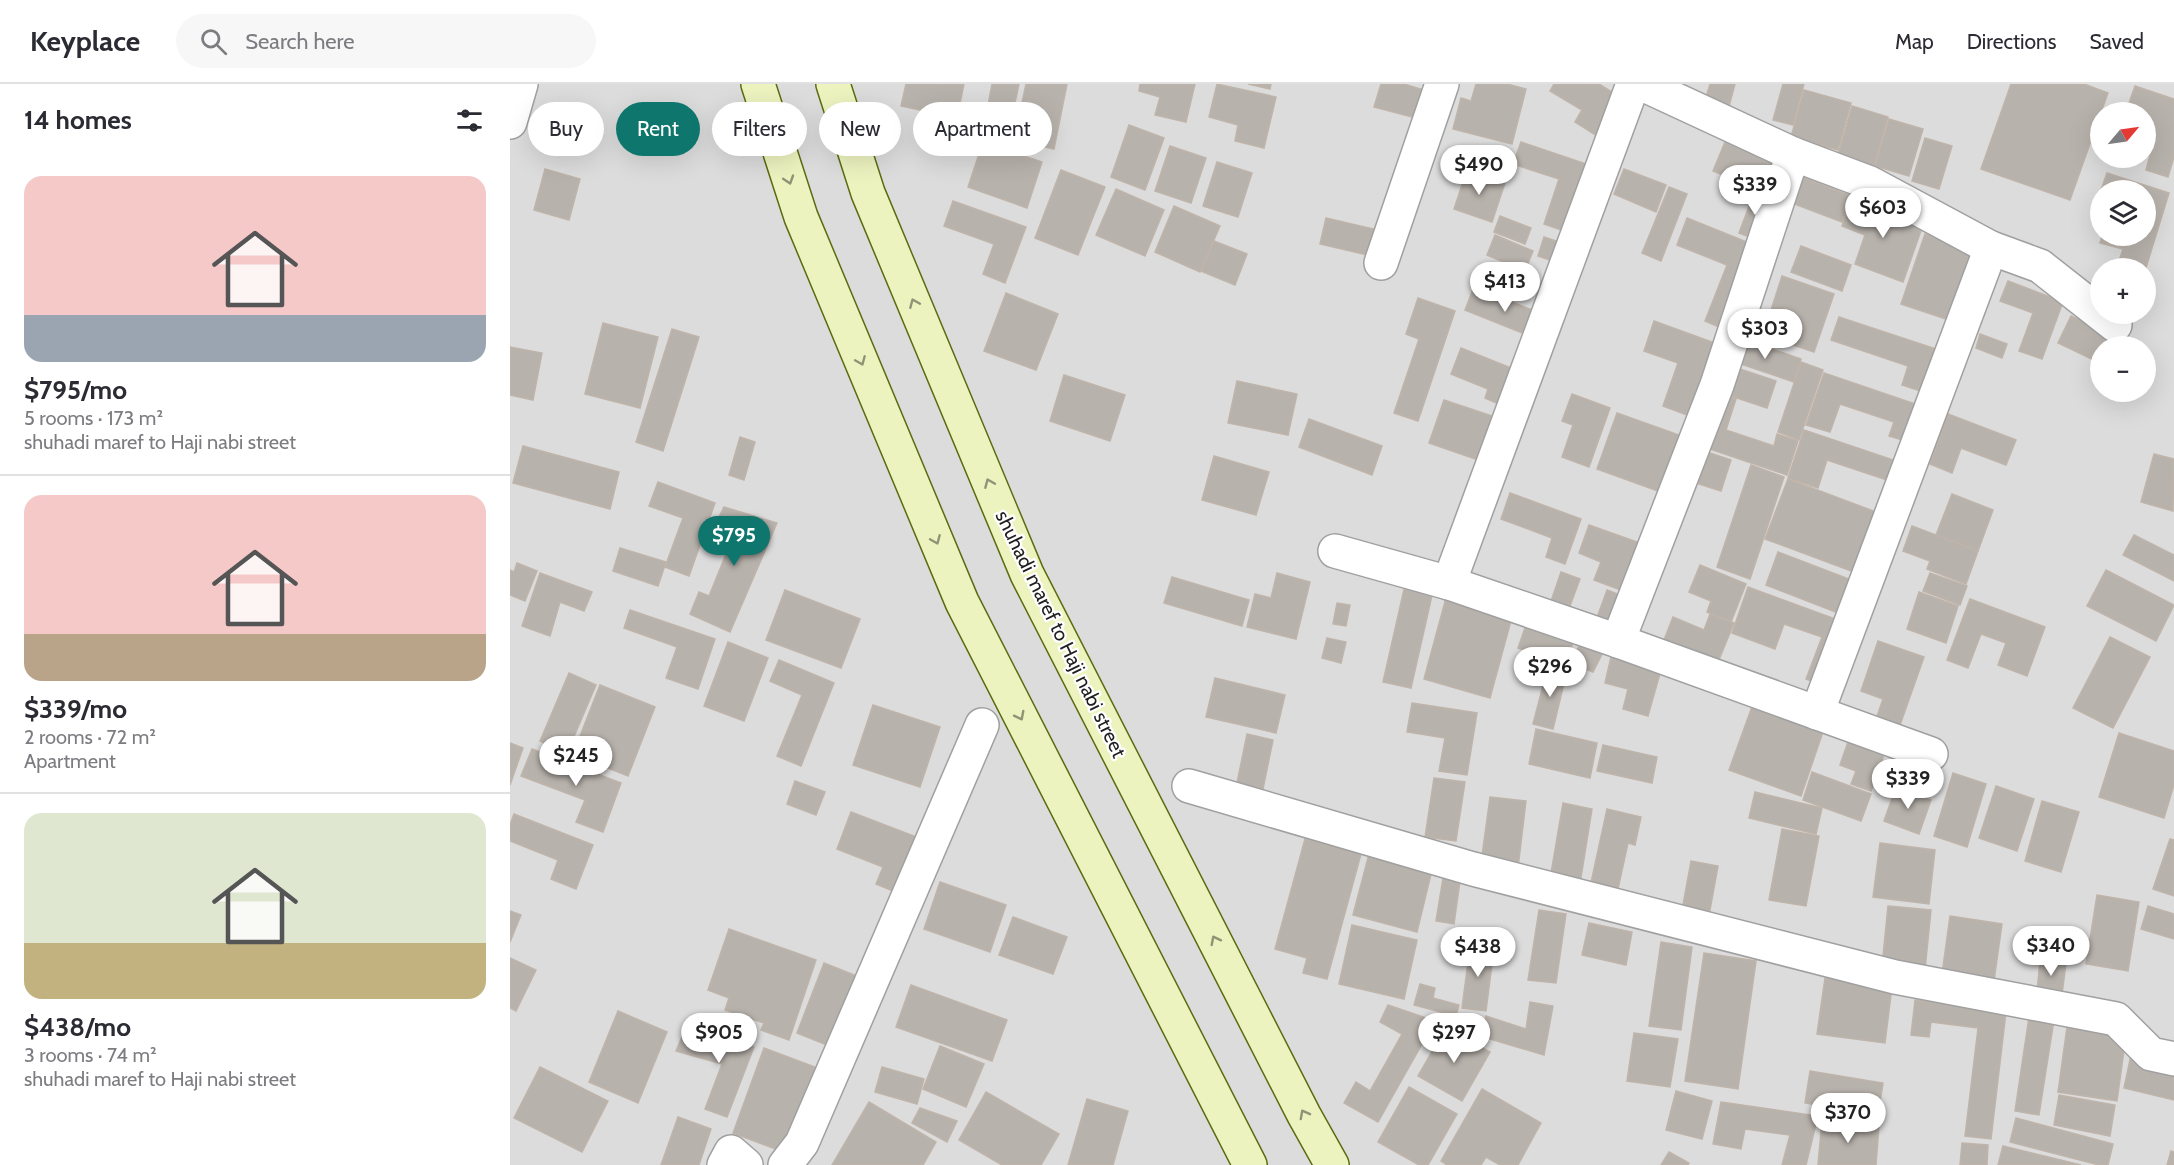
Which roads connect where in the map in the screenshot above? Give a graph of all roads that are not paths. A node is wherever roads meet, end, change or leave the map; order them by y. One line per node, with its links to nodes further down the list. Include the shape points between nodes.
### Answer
1 (521, 84): 7 (street)
2 (758, 84): 23 (main road, one-way to 23, via 801,217 962,602)
3 (833, 84): 24 (main road, shuhadi maref to Haji nabi street, one-way to 3, via 1028,574 868,193)
4 (1442, 84): 10 (street)
5 (1633, 84): 13 (street)
6 (1642, 84): 8 (street)
7 (510, 122)
8 (1793, 154): 9 (street, via 1870,183); 14 (street, via 1717,385)
9 (1991, 248): 11 (street, via 2040,266); 15 (street)
10 (1381, 263)
11 (2115, 325)
12 (1335, 551): 13 (street)
13 (1449, 583): 14 (street)
14 (1618, 641): 15 (street)
15 (1817, 713): 17 (street)
16 (982, 725): 22 (street, via 802,1143)
17 (1931, 754)
18 (1189, 786): 19 (street, via 1473,869 1894,977 2116,1019 2151,1054)
19 (2174, 1059)
20 (724, 1165): 21 (street, via 731,1152)
21 (746, 1165)
22 (785, 1165)
23 (1250, 1165)
24 (1332, 1165)

